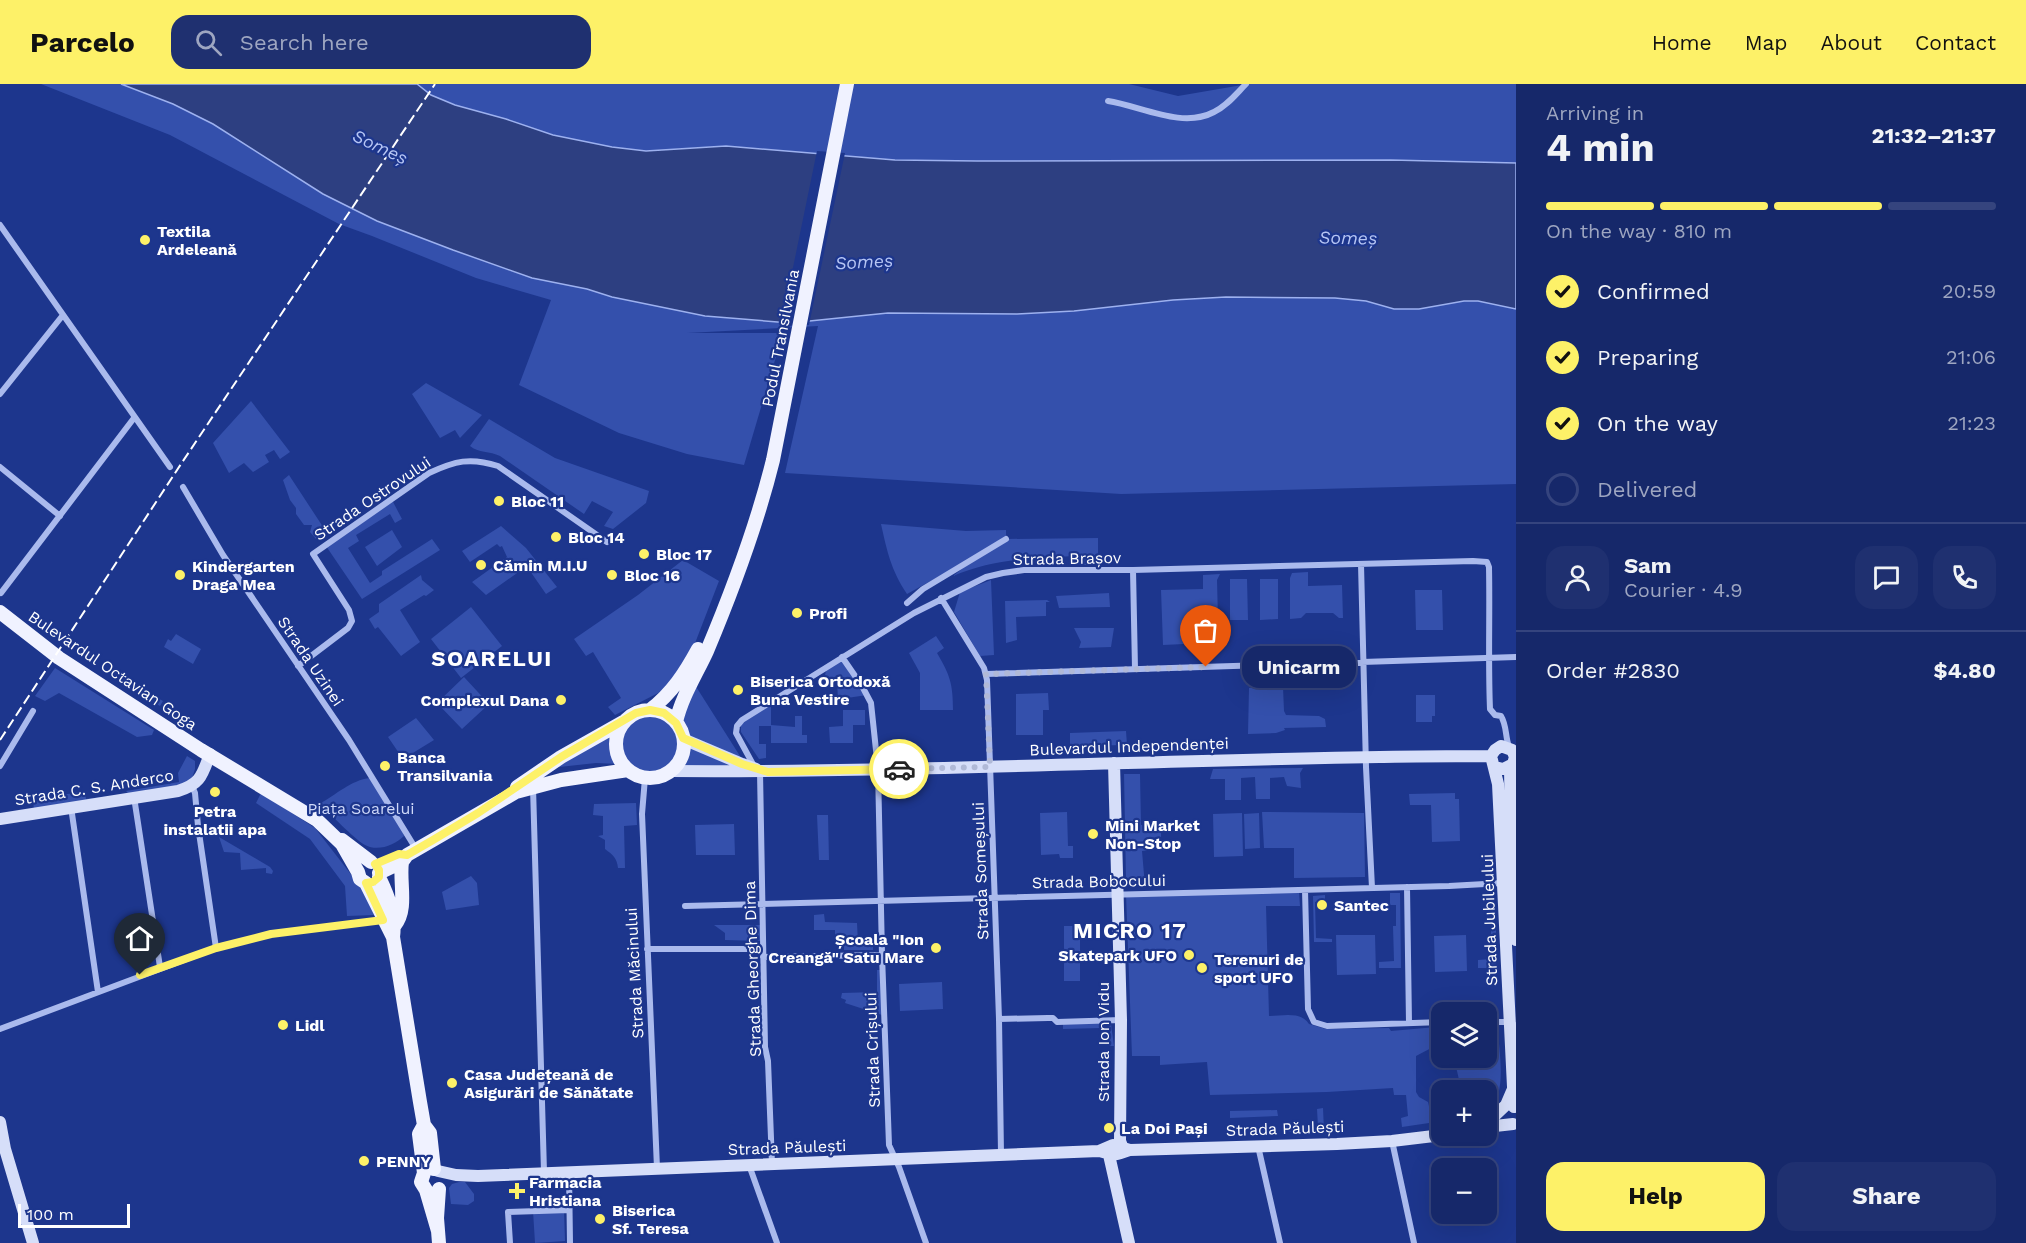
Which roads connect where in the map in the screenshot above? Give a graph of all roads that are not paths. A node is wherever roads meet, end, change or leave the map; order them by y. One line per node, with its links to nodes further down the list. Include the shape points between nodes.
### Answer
1 (840, 84): 18 (main road, Podul Transilvania, via 765,459)
2 (847, 84): 18 (main road, Podul Transilvania, via 773,460 762,505)
3 (1246, 84): 4 (street, via 1216,112 1200,118 1181,118)
4 (1108, 101)
5 (0, 225): 6 (street)
6 (63, 315): 7 (street); 8 (street)
7 (0, 394)
8 (134, 418): 10 (street); 12 (street)
9 (0, 466): 12 (street)
10 (170, 467)
11 (183, 487): 26 (street, Strada Uzinei, via 223,555)
12 (60, 516): 17 (street)
13 (1006, 539): 20 (street, via 923,589)
14 (607, 542): 26 (street, Strada Ostrovului, via 498,466 467,460 448,464 429,473 313,554 352,621)
15 (1361, 564): 16 (street, Strada Brașov); 24 (street, Strada Brașov, via 1487,562); 25 (street)
16 (1132, 570): 19 (street, Strada Brașov, via 1003,573); 27 (street)
17 (1, 593)
18 (726, 593): 29 (main road, via 683,676); 32 (main road, via 706,652 682,699)
19 (941, 598): 22 (street, Strada Brașov); 28 (street, Strada Someșului)
20 (908, 603)
21 (0, 612): 35 (main road, Bulevardul Octavian Goga, via 60,658)
22 (842, 657): 42 (street, Strada Crișului, via 871,703); 45 (street, Strada Brașov, via 737,725 736,733)
23 (1516, 657): 24 (street)
24 (1488, 658): 25 (street); 34 (street, via 1490,709 1506,723)
25 (1363, 662): 27 (street); 36 (street)
26 (298, 666): 54 (street, Strada Uzinei, via 349,740)
27 (1135, 669): 28 (street)
28 (986, 674): 40 (street, Strada Someșului)
29 (650, 710): 31 (main road); 32 (main road, via 664,713)
30 (33, 711): 39 (street)
31 (625, 721): 43 (main road, via 615,744); 51 (main road, via 561,757)
32 (676, 723): 33 (main road)
33 (683, 738): 44 (main road, via 682,754); 45 (street, Bulevardul Independenței)
34 (1505, 744): 37 (street, via 1495,750); 41 (street, via 1515,757)
35 (210, 754): 47 (street, Strada C. S. Anderco, via 200,779); 55 (main road, Bulevardul Octavian Goga, via 295,805 328,830)
36 (1365, 756): 37 (street, Bulevardul Independenței); 38 (street, Bulevardul Independenței); 58 (street)
37 (1493, 761): 41 (street, via 1503,769); 56 (street, Strada Jubileului)
38 (1114, 763): 40 (street, Bulevardul Independenței); 60 (street, Strada Ion Vidu)
39 (0, 766)
40 (990, 767): 42 (street, Bulevardul Independenței); 61 (street, Strada Someșului)
41 (1510, 767): 53 (street, Strada Jubileului)
42 (878, 769): 45 (street, Bulevardul Independenței); 62 (street, Strada Crișului)
43 (628, 770): 46 (main road); 48 (main road)
44 (670, 771): 45 (street, Bulevardul Independenței); 46 (main road, Bulevardul Independenței)
45 (761, 771): 63 (street, Strada Gheorghe Dima)
46 (645, 778): 68 (street, Strada Măcinului, via 642,814)
47 (192, 786): 49 (street, Strada C. S. Anderco); 67 (street)
48 (532, 787): 51 (main road); 98 (street)
49 (134, 797): 50 (street, Strada C. S. Anderco); 71 (street)
50 (70, 807): 52 (street, Strada C. S. Anderco); 72 (street)
51 (478, 813): 54 (main road)
52 (0, 819)
53 (1513, 837): 56 (street, Strada Jubileului)
54 (408, 856): 55 (main road); 65 (main road, via 400,874 400,919)
55 (371, 872): 65 (main road)
56 (1509, 884): 57 (street, Strada Bobocului); 66 (street, Strada Jubileului); 78 (street, Strada Jubileului)
57 (1407, 887): 58 (street, Strada Bobocului); 76 (street)
58 (1372, 888): 59 (street, Strada Bobocului)
59 (1305, 890): 60 (street, Strada Bobocului); 76 (street, via 1308,1009 1314,1022 1327,1026)
60 (1117, 894): 61 (street, Strada Bobocului); 74 (street, Strada Ion Vidu)
61 (994, 898): 62 (street, Strada Bobocului); 73 (street, Strada Someșului)
62 (880, 902): 63 (street, Strada Bobocului); 70 (street, Strada Crișului)
63 (763, 903): 64 (street, Strada Bobocului); 69 (street, Strada Gheorghe Dima)
64 (685, 906)
65 (391, 927): 67 (street, via 271,934); 97 (main road, via 424,1125 430,1133)
66 (1516, 940)
67 (216, 948): 71 (street)
68 (646, 950): 69 (street); 96 (street, Strada Măcinului)
69 (763, 953): 70 (street); 94 (street, Strada Gheorghe Dima)
70 (882, 955): 93 (street, Strada Crișului, via 889,1145)
71 (160, 967): 72 (street)
72 (98, 992): 79 (street)
73 (999, 1019): 74 (street); 92 (street, Strada Someșului)
74 (1121, 1020): 91 (street, Strada Ion Vidu)
75 (1431, 1022): 76 (street)
76 (1409, 1023)
77 (1497, 1023): 78 (street)
78 (1513, 1024): 80 (street, Strada Jubileului)
79 (0, 1029)
80 (1513, 1090): 81 (street, Strada Jubileului); 82 (street)
81 (1514, 1108): 83 (street); 86 (street, Strada Jubileului, via 1509,1117)
82 (1497, 1114)
83 (1497, 1118)
84 (0, 1122): 90 (street)
85 (1497, 1124): 86 (street)
86 (1515, 1125)
87 (1431, 1136): 88 (street, Strada Păulești)
88 (1392, 1141): 89 (street, Strada Păulești); 111 (street)
89 (1258, 1146): 91 (street, Strada Păulești); 110 (street)
90 (2, 1149): 104 (street)
91 (1115, 1151): 92 (street, Strada Păulești); 109 (street, Strada Ion Vidu, via 1114,1182)
92 (1001, 1156): 93 (street, Strada Păulești)
93 (897, 1160): 94 (street, Strada Păulești); 108 (street, Strada Crișului)
94 (772, 1164): 95 (street, Strada Păulești)
95 (749, 1165): 96 (street, Strada Păulești); 107 (street)
96 (657, 1168): 99 (street, Strada Păulești)
97 (432, 1171): 100 (street, Strada Păulești); 101 (main road, via 443,1178); 101 (main road, via 421,1182)
98 (544, 1172): 99 (street, Strada Păulești); 100 (street, Strada Păulești)
99 (569, 1172): 102 (street)
100 (476, 1176): 101 (street, Strada Păulești)
101 (436, 1188): 103 (main road)
102 (569, 1210): 105 (street, via 508,1212); 106 (street)
103 (439, 1237)
104 (33, 1243)
105 (510, 1243)
106 (570, 1243)
107 (777, 1243)
108 (926, 1243)
109 (1129, 1243)
110 (1280, 1243)
111 (1414, 1243)

